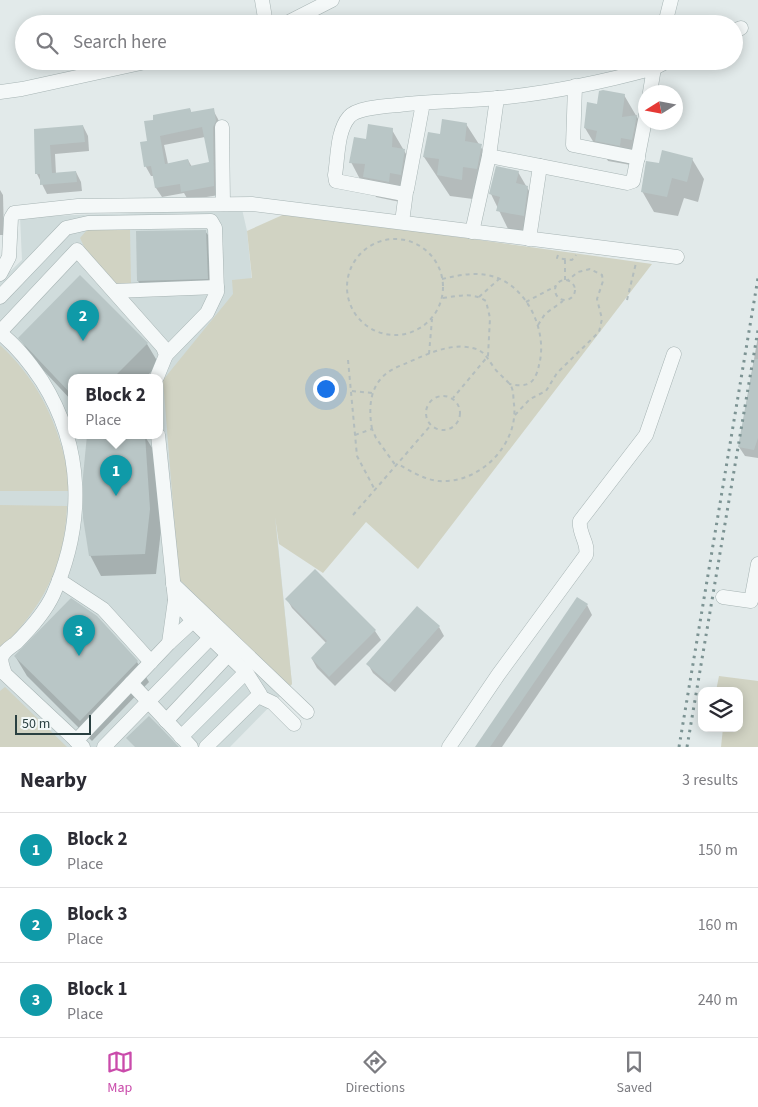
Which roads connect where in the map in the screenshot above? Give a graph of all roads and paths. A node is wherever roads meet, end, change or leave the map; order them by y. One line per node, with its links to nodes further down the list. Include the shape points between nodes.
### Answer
1 (262, 0): 4 (street)
2 (332, 0): 5 (street)
3 (671, 0): 6 (street)
4 (264, 15)
5 (303, 15)
6 (667, 15)
7 (110, 70): 12 (street)
8 (637, 70): 11 (street)
9 (654, 70): 10 (street)
10 (651, 85)
11 (575, 86): 13 (street); 18 (street, via 573,145)
12 (0, 92)
13 (497, 98): 14 (street); 17 (street)
14 (423, 103): 20 (street); 20 (street, via 356,112 349,116 342,128 336,181 401,195)
15 (222, 127): 21 (street)
16 (643, 130): 18 (street)
17 (489, 156): 19 (street); 24 (street)
18 (638, 158): 19 (street, via 633,180 627,183)
19 (540, 166): 25 (street)
20 (406, 192): 22 (street)
21 (223, 204): 22 (street, via 252,204); 30 (street, via 78,206 17,211 11,218 9,257)
22 (402, 222): 24 (street)
23 (66, 228): 26 (street); 35 (street, via 88,223 211,221 215,228); 37 (street)
24 (472, 232): 25 (street)
25 (529, 239): 27 (street)
26 (77, 250): 36 (street); 45 (street)
27 (639, 251): 28 (street); 41 (path)
28 (677, 257)
29 (565, 259): 33 (path)
30 (0, 274)
31 (442, 279): 32 (path, via 480,273); 39 (path); 43 (path, via 429,252 415,242 399,238 383,239 368,246 356,257 348,272 346,288 349,303 356,317 368,328 398,336 413,332)
32 (499, 279): 38 (path); 42 (path, via 519,292)
33 (567, 280): 34 (path); 40 (path, via 575,286 575,293); 56 (path, via 590,269 602,275 596,299 602,326 557,373 546,391 530,399)
34 (556, 286): 40 (path, via 557,295); 42 (path)
35 (217, 287): 36 (street); 48 (street, via 207,313)
36 (114, 292): 48 (street, via 163,347)
37 (0, 297)
38 (479, 297): 39 (path); 49 (path, via 489,307)
39 (442, 298): 43 (path)
40 (565, 300): 44 (path, via 545,314)
41 (627, 300)
42 (526, 302): 44 (path)
43 (432, 318): 46 (path)
44 (538, 325): 52 (path, via 542,343 538,372 531,382)
45 (0, 333): 60 (street, via 13,343 37,373 56,403)
46 (429, 354): 49 (path, via 466,346); 54 (path, via 394,368 376,383)
47 (674, 354): 88 (street, via 646,435 580,521 586,555)
48 (166, 356): 51 (street)
49 (488, 356): 52 (path); 55 (path)
50 (348, 360): 53 (path)
51 (158, 374)
52 (509, 384): 56 (path)
53 (351, 391): 54 (path); 59 (path)
54 (372, 393): 58 (path)
55 (453, 398): 57 (path, via 442,395 428,404 426,415); 57 (path, via 461,413 457,424 447,430)
56 (515, 416): 63 (path, via 509,440 486,466 470,474 440,482)
57 (431, 426): 63 (path)
58 (372, 429): 59 (path); 63 (path)
59 (356, 435): 64 (path, via 359,462)
60 (68, 436)
61 (69, 439): 67 (street, via 76,509 72,538)
62 (158, 439): 68 (street)
63 (397, 465): 64 (path)
64 (375, 490): 65 (path)
65 (353, 515)
66 (758, 564): 69 (street, via 751,602)
67 (59, 580): 75 (street, via 103,609); 77 (street, via 52,597 33,624 4,653)
68 (173, 584): 70 (street); 81 (street)
69 (723, 597)
70 (175, 600): 71 (street); 73 (street)
71 (193, 620): 72 (street); 73 (street)
72 (211, 637): 74 (street); 80 (street)
73 (169, 643): 75 (street)
74 (228, 655): 76 (street); 82 (street)
75 (151, 662): 78 (street)
76 (246, 672): 79 (street, via 258,690); 84 (street)
77 (3, 675): 85 (street)
78 (131, 683): 80 (street); 85 (street)
79 (258, 696): 83 (street, via 273,703); 87 (street)
80 (150, 702): 82 (street); 86 (street)
81 (307, 712)
82 (166, 721): 84 (street)
83 (294, 724)
84 (186, 742)
85 (79, 744)
86 (104, 747)
87 (206, 747)
88 (450, 747)

